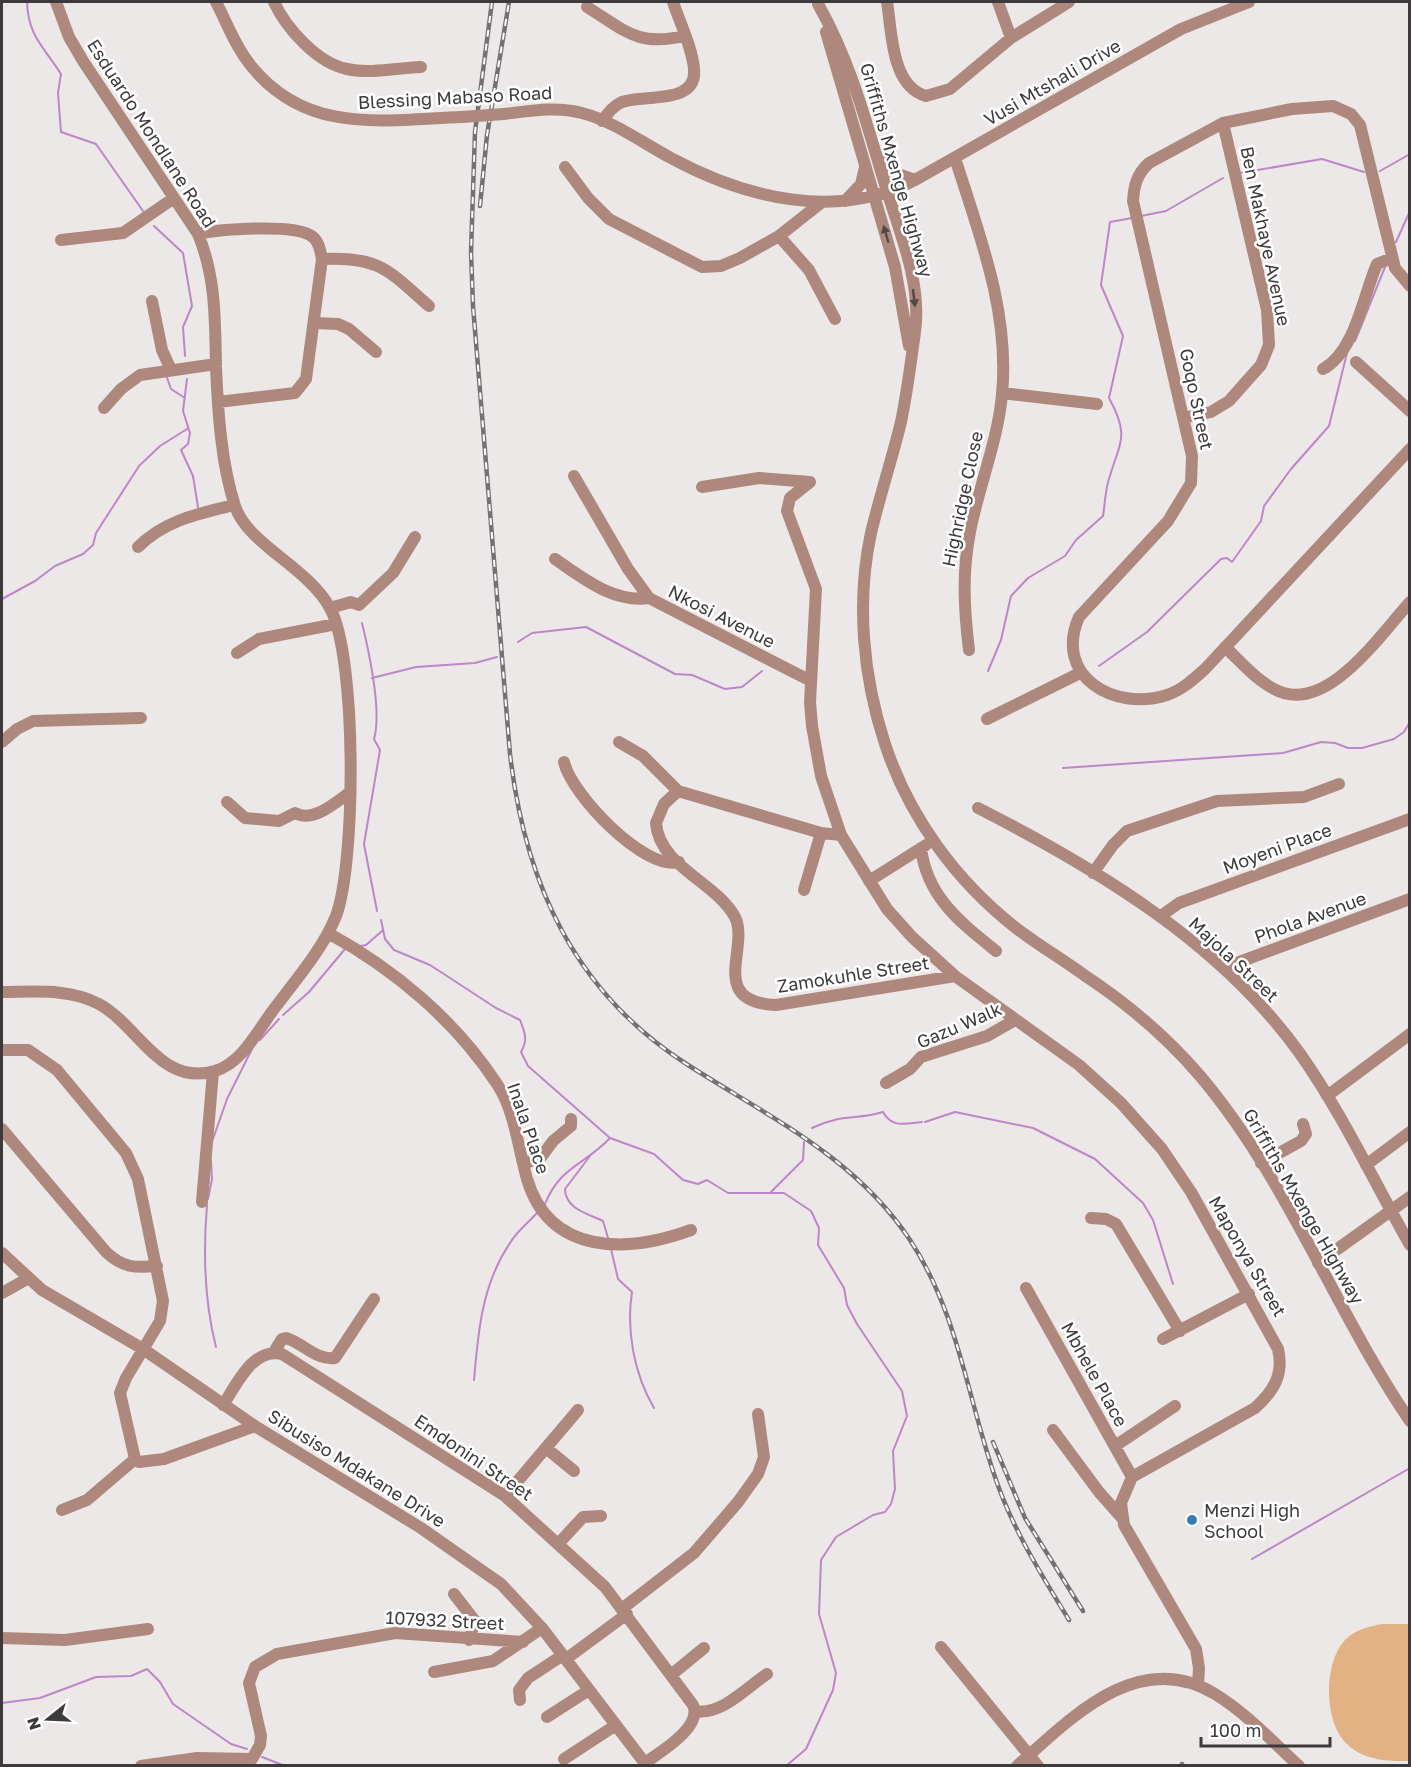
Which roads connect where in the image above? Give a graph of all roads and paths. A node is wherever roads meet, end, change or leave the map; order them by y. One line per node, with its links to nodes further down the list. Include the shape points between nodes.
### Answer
1 (56, 2): 22 (street, Esduardo Mondlane Road, via 83,61)
2 (216, 2): 14 (street, Blessing Mabaso Road, bridge, via 251,66 286,99 322,114 354,121 567,110)
3 (274, 2): 13 (street, via 286,22 316,54 331,63 346,69)
4 (673, 2): 11 (street)
5 (887, 2): 12 (street, via 899,70 918,94 934,95 950,89)
6 (998, 2): 12 (street)
7 (1069, 2): 12 (street)
8 (1249, 2): 17 (street, Vusi Mtshali Drive, via 1181,29)
9 (817, 3): 16 (street, Griffiths Mxenge Highway, via 843,54); 18 (street, Griffiths Mxenge Highway)
10 (586, 7): 11 (street, via 641,39 660,41)
11 (684, 36): 14 (street, via 695,72 691,86 669,96 624,102)
12 (1011, 38)
13 (421, 67)
14 (602, 121): 24 (street, Blessing Mabaso Road, via 726,184)
15 (1222, 123): 28 (street, Goqo Street, via 1323,105 1351,114 1363,136); 45 (street, Ben Makhaye Avenue, via 1267,310 1269,345 1261,365 1229,401 1211,412); 45 (street, Goqo Street, via 1149,163 1137,177 1134,190 1136,218)
16 (873, 143): 20 (street, via 881,161 892,172); 21 (street, Griffiths Mxenge Highway)
17 (955, 158): 20 (street, Vusi Mtshali Drive); 40 (street, Highridge Close, via 995,284)
18 (866, 164): 21 (street, Griffiths Mxenge Highway); 23 (street, via 861,184)
19 (565, 167): 26 (street, via 609,219 693,264 721,266)
20 (915, 180): 21 (street, Vusi Mtshali Drive)
21 (882, 196): 23 (street, Blessing Mabaso Road); 75 (street, Griffiths Mxenge Highway, via 910,353 901,421 870,536 863,621 870,684 885,746)
22 (174, 198): 25 (street, Esduardo Mondlane Road); 27 (street, via 123,233)
23 (845, 201): 24 (street, Blessing Mabaso Road)
24 (822, 202): 26 (street)
25 (198, 234): 29 (street, via 245,228 302,232 319,243); 37 (street, Esduardo Mondlane Road, via 211,268)
26 (780, 236): 33 (street, via 809,270)
27 (61, 240)
28 (1392, 258): 30 (street, Goqo Street); 38 (street, via 1377,264 1351,336 1335,363)
29 (322, 259): 32 (street, via 352,258 385,267); 34 (street)
30 (1410, 286)
31 (152, 301): 39 (street, via 162,350)
32 (429, 306)
33 (835, 319)
34 (315, 323): 35 (street, via 343,327); 41 (street, via 306,379 295,393)
35 (376, 352)
36 (1356, 362): 44 (street)
37 (216, 364): 39 (street); 41 (street, Esduardo Mondlane Road)
38 (1323, 369)
39 (171, 370): 43 (street, via 140,375)
40 (1002, 393): 42 (street); 58 (street, Highridge Close, via 963,575)
41 (218, 402): 49 (street, Esduardo Mondlane Road)
42 (1097, 404)
43 (107, 405)
44 (1410, 411)
45 (1183, 418): 60 (street, Goqo Street, via 1191,456 1188,491 1168,521 1079,616 1072,637)
46 (1410, 448): 57 (street)
47 (574, 476): 53 (street, Nkosi Avenue)
48 (702, 487): 61 (street, Maponya Street, via 759,478 810,482 790,498 787,511 816,589)
49 (234, 505): 51 (street, via 173,522); 55 (street, Esduardo Mondlane Road, via 247,527 306,576)
50 (415, 537): 55 (street, via 393,573 359,605 351,602)
51 (138, 547)
52 (555, 559): 53 (street, via 615,595)
53 (649, 598): 61 (street, Nkosi Avenue)
54 (1410, 602): 57 (street, via 1339,678 1314,693 1298,696 1272,688)
55 (330, 608): 56 (street, Esduardo Mondlane Road)
56 (336, 624): 59 (street, via 259,639); 69 (street, Esduardo Mondlane Road, via 348,707)
57 (1225, 647): 60 (street, via 1181,688 1151,699 1111,695)
58 (969, 650)
59 (237, 653)
60 (1080, 673): 63 (street)
61 (810, 681): 74 (street, Maponya Street, via 815,747)
62 (141, 718): 64 (street, via 33,721)
63 (987, 719)
64 (2, 742)
65 (619, 742): 68 (street, via 643,756)
66 (564, 762): 77 (street, via 577,792 618,834 655,860)
67 (1339, 784): 78 (street, via 1304,797 1217,801 1127,831)
68 (678, 791): 73 (street); 77 (street, Zamokuhle Street, via 664,804 656,823 663,845)
69 (350, 793): 70 (street, via 311,816 295,813 279,821 246,818); 83 (street, Esduardo Mondlane Road, via 343,880 337,913)
70 (227, 802)
71 (978, 808): 78 (street, Majola Street, via 1034,836)
72 (1410, 819): 82 (street, Moyeni Place, via 1179,903)
73 (821, 833): 74 (street); 80 (street)
74 (841, 835): 79 (street, Maponya Street)
75 (933, 841): 76 (street); 98 (street, Griffiths Mxenge Highway, via 970,886 1005,919 1161,1034 1229,1112)
76 (921, 848): 79 (street); 84 (street, via 926,874 937,897)
77 (679, 862): 86 (street, Zamokuhle Street, via 735,918 739,939 734,960 738,986 759,1003 802,1002)
78 (1093, 873): 82 (street, Majola Street)
79 (869, 881): 86 (street, Maponya Street, via 912,937)
80 (804, 890)
81 (1410, 899): 85 (street, Phola Avenue)
82 (1161, 916): 85 (street, Majola Street)
83 (328, 933): 91 (street, Esduardo Mondlane Road, via 249,1044 232,1062); 99 (street, Inala Place, via 359,950 431,1006 469,1046 502,1093)
84 (996, 951)
85 (1223, 968): 93 (street, Majola Street, via 1279,1028)
86 (954, 976): 88 (street, Maponya Street)
87 (2, 992): 91 (street, via 64,992 82,997 119,1019 170,1068)
88 (1015, 1020): 92 (street, Gazu Walk, via 987,1036 921,1058); 113 (street, Maponya Street, via 1095,1079 1162,1149)
89 (1410, 1034): 93 (street)
90 (2, 1050): 109 (street, via 28,1050 48,1062 126,1153 141,1190)
91 (213, 1072): 102 (street)
92 (886, 1083)
93 (1327, 1095): 100 (street, Majola Street)
94 (571, 1119): 99 (street, via 571,1126 542,1156)
95 (1303, 1124): 98 (street, via 1306,1134 1301,1141)
96 (2, 1129): 109 (street, via 106,1252 123,1266)
97 (1410, 1132): 100 (street)
98 (1261, 1163): 108 (street, Griffiths Mxenge Highway)
99 (524, 1164): 105 (street, Inala Place, via 541,1208 550,1221 571,1235 600,1244 624,1244 649,1242)
100 (1366, 1165): 103 (street, Majola Street)
101 (1410, 1197): 103 (street)
102 (202, 1202)
103 (1390, 1212): 106 (street, Majola Street); 108 (street)
104 (1091, 1218): 115 (street, via 1116,1224)
105 (691, 1230)
106 (1410, 1245)
107 (2, 1253): 110 (street, Sibusiso Mdakane Drive)
108 (1318, 1263): 123 (street, Griffiths Mxenge Highway)
109 (157, 1266): 117 (street, via 162,1311)
110 (27, 1279): 112 (street); 117 (street, Sibusiso Mdakane Drive)
111 (1026, 1288): 126 (street, Mbhele Place)
112 (2, 1293)
113 (1249, 1294): 115 (street); 130 (street, Maponya Street, via 1275,1340 1280,1360 1272,1390 1255,1408)
114 (374, 1299): 118 (street, via 335,1358 328,1360 286,1338)
115 (1180, 1331): 116 (street)
116 (1163, 1339)
117 (142, 1351): 119 (street, Sibusiso Mdakane Drive); 128 (street, via 120,1394)
118 (274, 1352): 119 (street, via 252,1363); 131 (street, Emdonini Street, via 333,1384)
119 (223, 1405): 124 (street, Sibusiso Mdakane Drive)
120 (1175, 1406): 126 (street)
121 (578, 1410): 127 (street)
122 (758, 1414): 137 (street, via 764,1457 758,1474 694,1552)
123 (1410, 1421)
124 (255, 1426): 128 (street, via 164,1459); 138 (street, Sibusiso Mdakane Drive, via 479,1567 501,1584)
125 (1053, 1430): 134 (street)
126 (1115, 1446): 130 (street, Mbhele Place)
127 (546, 1448): 129 (street); 131 (street)
128 (135, 1459): 132 (street, via 87,1500)
129 (574, 1471)
130 (1132, 1477): 134 (street, via 1122,1495)
131 (505, 1496): 135 (street, Emdonini Street)
132 (62, 1510)
133 (601, 1516): 135 (street, via 583,1517)
134 (1122, 1518): 149 (street, via 1193,1642)
135 (559, 1543): 137 (street, Emdonini Street, via 606,1587)
136 (454, 1594): 141 (street, via 475,1621)
137 (625, 1611): 145 (street); 148 (street, Emdonini Street)
138 (542, 1628): 142 (street); 145 (street, Sibusiso Mdakane Drive)
139 (148, 1629): 140 (street, via 65,1640)
140 (2, 1638)
141 (469, 1640): 142 (street, 107932 Street); 158 (street, 107932 Street, via 385,1634 277,1654 255,1667 249,1683 261,1736 252,1759 197,1758)
142 (523, 1642): 146 (street, via 493,1661)
143 (941, 1647): 155 (street)
144 (704, 1648): 148 (street)
145 (565, 1657): 150 (street, Sibusiso Mdakane Drive); 151 (street, via 528,1678 519,1690)
146 (434, 1672)
147 (766, 1674): 152 (street, via 717,1710)
148 (671, 1675): 152 (street, Emdonini Street)
149 (1198, 1685): 155 (street, via 1155,1680 1109,1692); 161 (street, via 1242,1713)
150 (589, 1690): 153 (street); 154 (street, Sibusiso Mdakane Drive)
151 (520, 1701)
152 (696, 1711): 157 (street, via 685,1732)
153 (547, 1717)
154 (616, 1725): 156 (street); 157 (street, Sibusiso Mdakane Drive)
155 (1030, 1754): 159 (street); 160 (street)
156 (564, 1759)
157 (646, 1764)
158 (141, 1766)
159 (1017, 1766)
160 (1038, 1766)
161 (1299, 1766)

